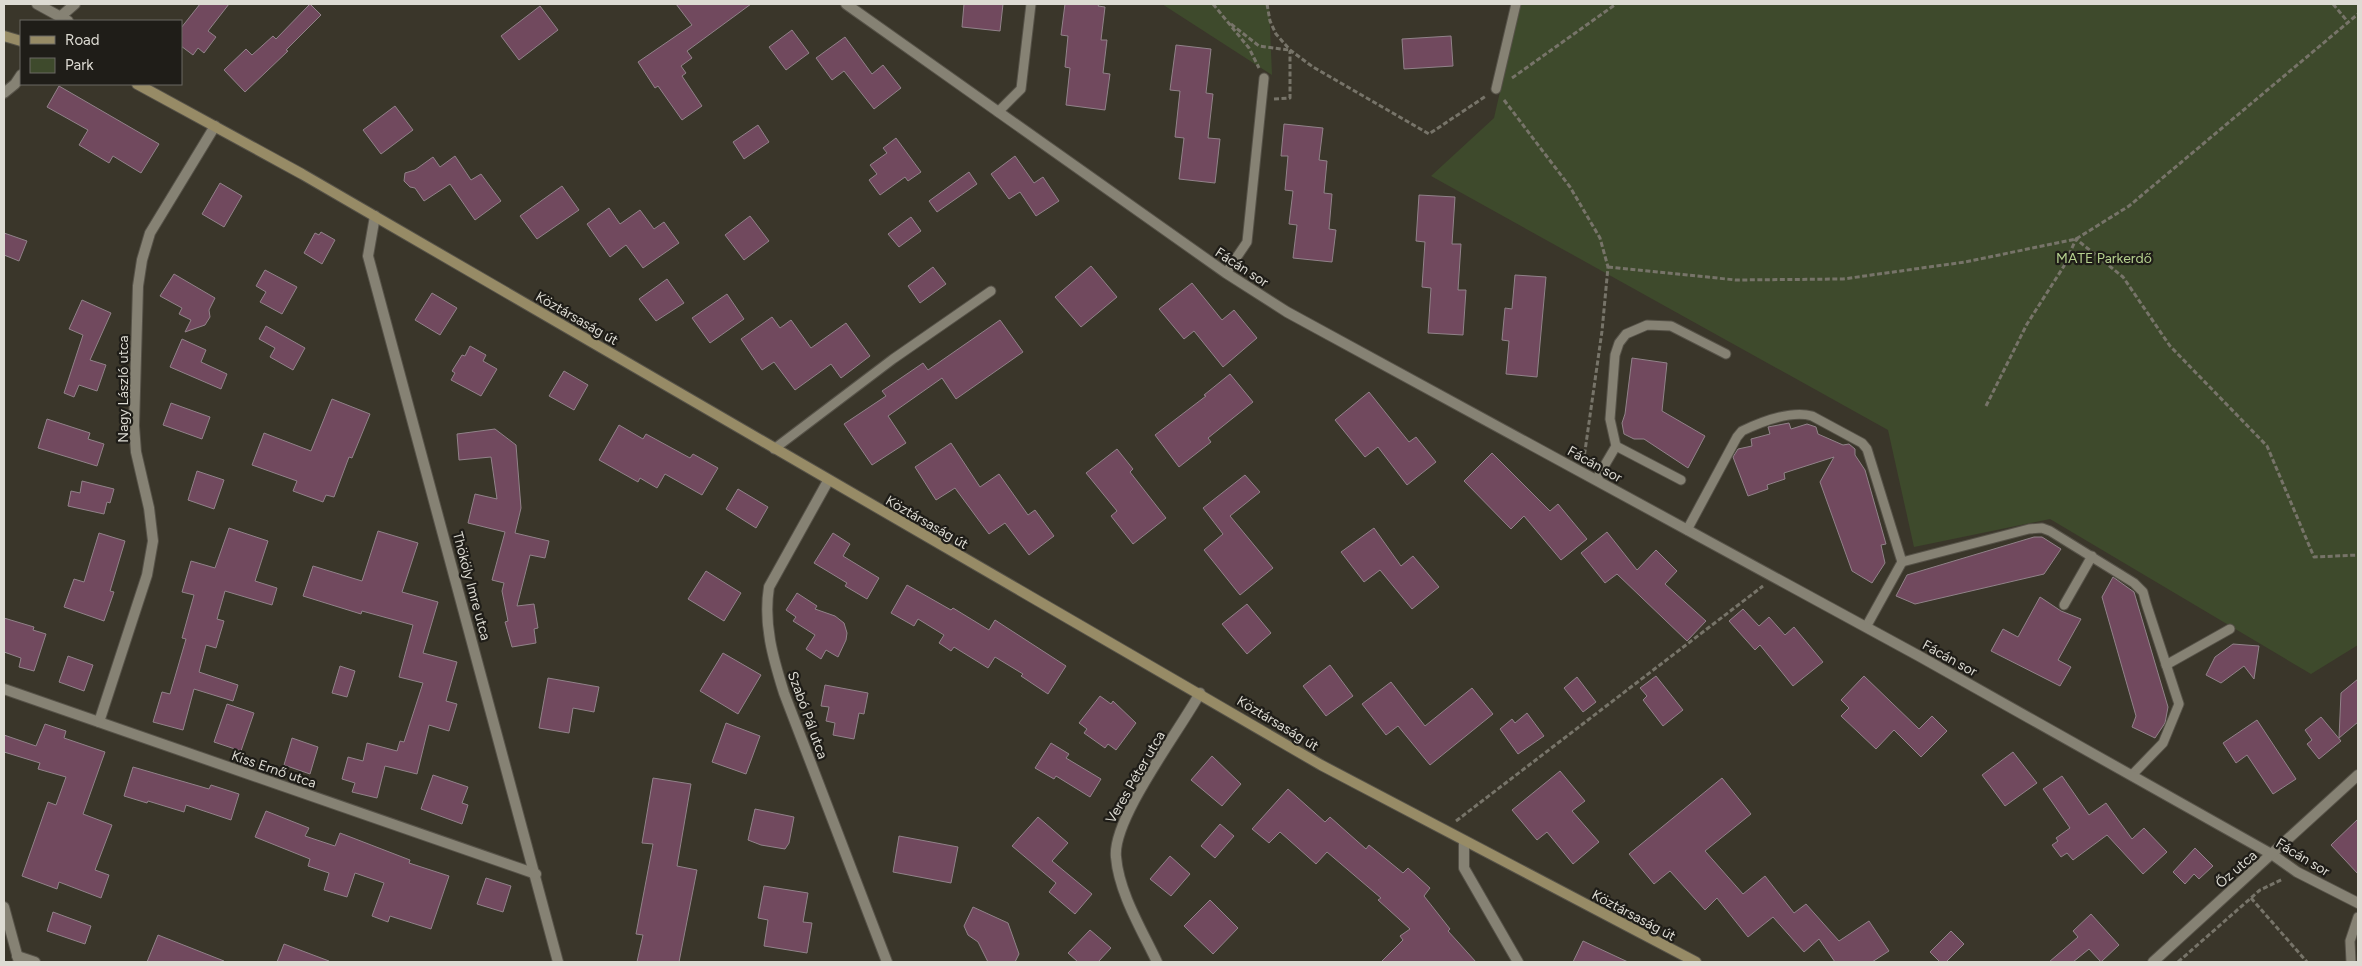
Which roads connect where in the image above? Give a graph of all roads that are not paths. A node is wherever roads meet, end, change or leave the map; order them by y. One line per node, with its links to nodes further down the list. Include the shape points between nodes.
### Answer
1 (37, 4): 6 (street)
2 (75, 4): 6 (street)
3 (846, 4): 14 (street, Fácán sor)
4 (1031, 4): 14 (lane, via 1021,89)
5 (1516, 4): 12 (lane)
6 (64, 19)
7 (4, 36): 8 (main road)
8 (20, 41)
9 (20, 77): 13 (street)
10 (1264, 78): 17 (lane, via 1247,242)
11 (149, 87): 15 (main road, Köztársaság út)
12 (1496, 89)
13 (4, 93)
14 (998, 112): 17 (street, Fácán sor)
15 (215, 126): 16 (main road, Köztársaság út); 34 (street, Nagy László utca, via 150,233 142,260 138,286 134,426 153,541 146,575)
16 (375, 216): 21 (main road, Köztársaság út); 39 (street, Thököly Imre utca, via 368,256)
17 (1226, 273): 22 (street, Fácán sor, via 1286,312)
18 (991, 291): 21 (lane, via 893,359)
19 (1726, 354): 20 (lane, via 1671,326 1647,325 1626,334 1615,355 1610,419)
20 (1616, 446): 22 (lane); 23 (lane)
21 (774, 450): 24 (main road, Köztársaság út)
22 (1596, 480): 25 (street, Fácán sor)
23 (1681, 480)
24 (828, 481): 33 (main road, Köztársaság út); 47 (street, Szabó Pál utca, via 769,587 768,634 784,693)
25 (1687, 530): 27 (lane, via 1742,431 1803,413 1853,438 1867,449); 29 (street, Fácán sor)
26 (2092, 556): 27 (lane, via 2042,528); 28 (lane); 31 (lane, via 2134,583 2142,592)
27 (1902, 562): 29 (lane)
28 (2064, 605)
29 (1866, 627): 36 (street, Fácán sor)
30 (2230, 629): 31 (lane)
31 (2166, 665): 36 (lane, via 2179,704 2163,743)
32 (4, 689): 34 (street, Kiss Ernő utca)
33 (1200, 693): 37 (main road, Köztársaság út, via 1321,765); 48 (street, Veres Péter utca, via 1128,812 1116,842 1118,873)
34 (98, 722): 39 (street, Kiss Ernő utca)
35 (2358, 775): 38 (street, Őz utca)
36 (2132, 776): 38 (street, Fácán sor)
37 (1464, 842): 44 (street, via 1464,868); 49 (main road, Köztársaság út)
38 (2273, 855): 40 (street, Fácán sor, via 2297,872); 50 (street, Őz utca)
39 (536, 874): 46 (street, Thököly Imre utca)
40 (2358, 904)
41 (4, 907): 43 (street)
42 (2358, 917): 51 (lane, via 2350,940)
43 (18, 959): 45 (street)
44 (1516, 961)
45 (35, 962)
46 (558, 962)
47 (887, 962)
48 (1157, 962)
49 (1696, 962)
50 (2153, 962)
51 (2351, 962)

